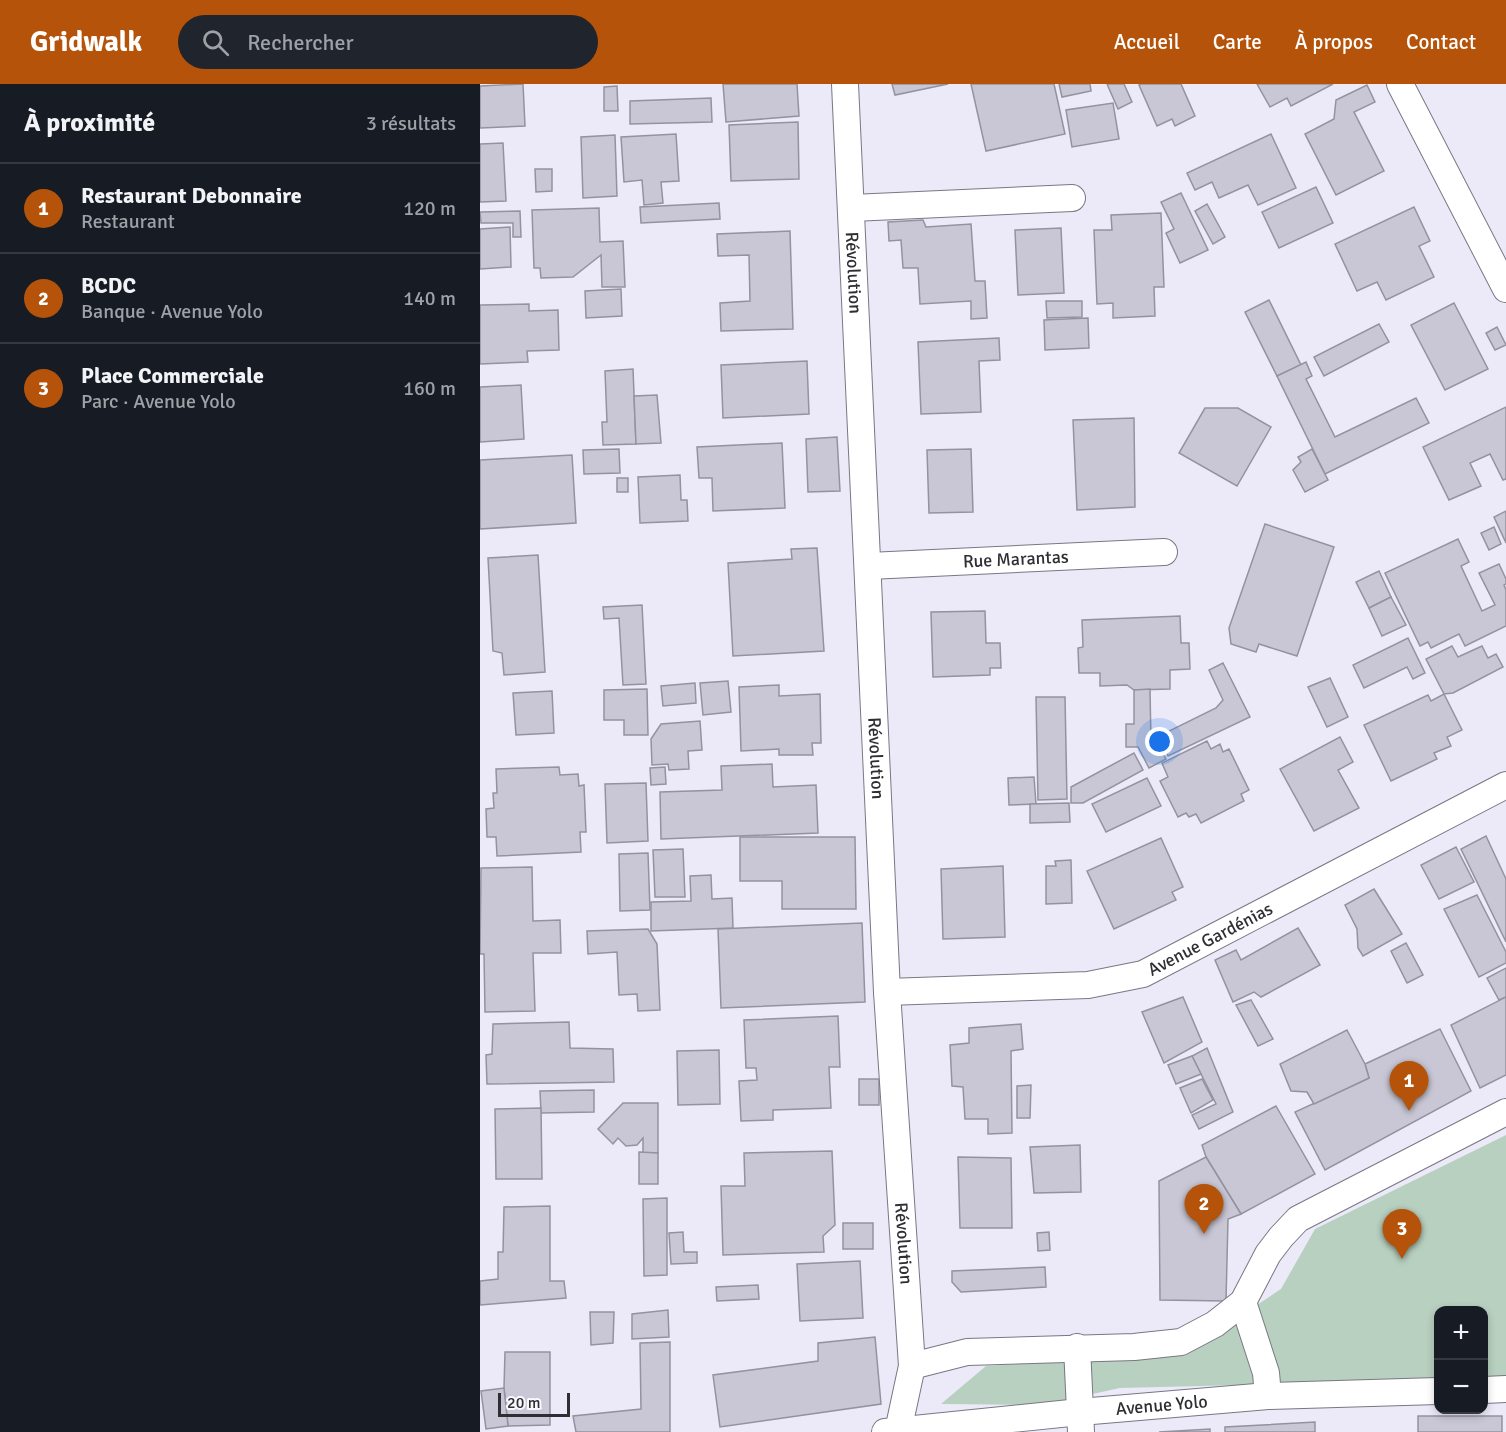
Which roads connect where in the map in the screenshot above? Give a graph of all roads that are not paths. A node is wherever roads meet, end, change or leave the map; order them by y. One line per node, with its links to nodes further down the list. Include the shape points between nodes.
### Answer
1 (845, 84): 4 (street, Révolution)
2 (1400, 84): 5 (street)
3 (1071, 198): 4 (street)
4 (852, 208): 7 (street, Révolution)
5 (1506, 289)
6 (1164, 552): 7 (street, Rue Marantas)
7 (869, 566): 9 (street, Révolution)
8 (1506, 785): 9 (street, Avenue Gardénias, via 1143,974 1088,986)
9 (887, 992): 13 (street, Révolution)
10 (1506, 1112): 11 (street, via 1298,1220 1269,1254)
11 (1243, 1302): 12 (street, via 1215,1324 1181,1342); 17 (street, via 1266,1373)
12 (1077, 1347): 13 (street, via 967,1352); 18 (street)
13 (912, 1366): 19 (street, Révolution)
14 (1506, 1389): 15 (street)
15 (1488, 1390)
16 (1434, 1391): 17 (street, Avenue Yolo)
17 (1268, 1396): 18 (street, Avenue Yolo)
18 (1080, 1422): 19 (street, Avenue Yolo)
19 (891, 1431)

